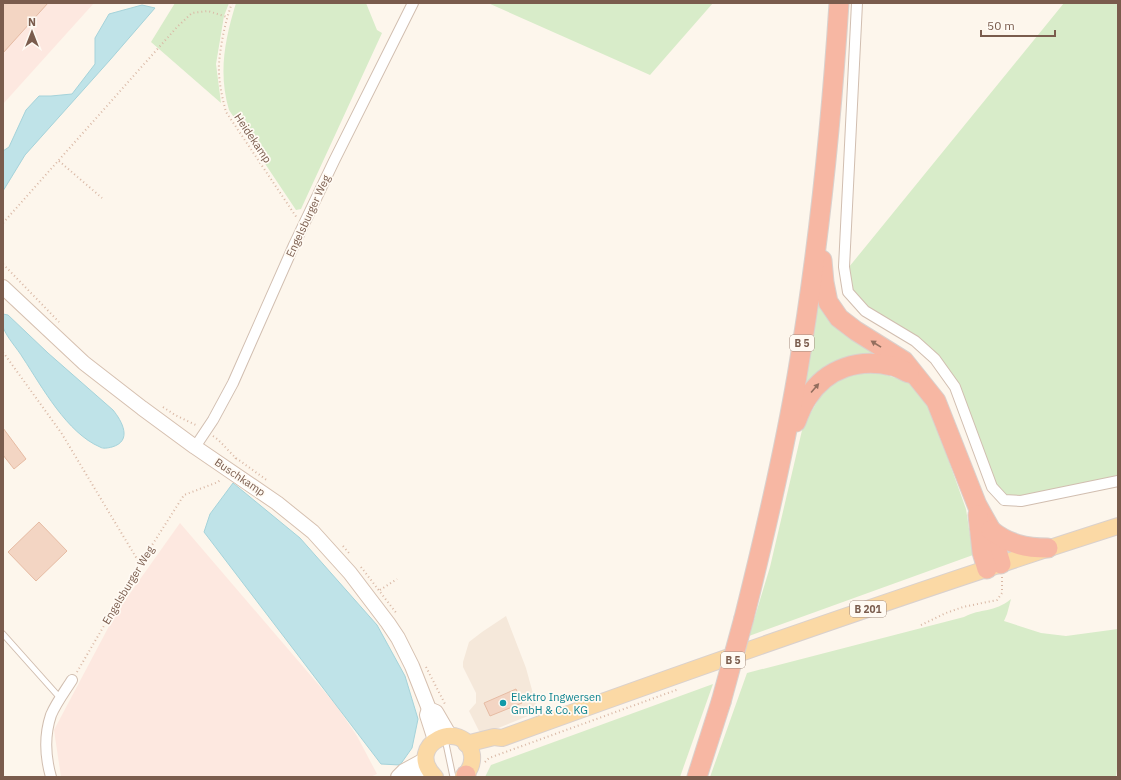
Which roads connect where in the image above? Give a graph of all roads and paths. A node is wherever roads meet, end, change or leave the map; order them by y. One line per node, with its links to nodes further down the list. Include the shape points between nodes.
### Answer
1 (232, 3): 5 (path, Heidekamp)
2 (414, 3): 10 (street, Engelsburger Weg)
3 (839, 3): 8 (highway, B 5, via 834,87)
4 (857, 3): 21 (street, via 844,267 848,292 865,311 915,341 935,360 955,387 992,487 1004,500 1021,501)
5 (227, 18): 6 (path, via 208,11 192,12); 10 (path, Heidekamp, via 219,64 221,94 226,112 294,215)
6 (59, 160): 7 (path); 9 (path)
7 (102, 198)
8 (820, 211): 15 (highway, one-way to 8, via 904,361 839,318 828,302 822,265); 20 (highway, B 5, via 797,376)
9 (3, 223)
10 (305, 223): 17 (street, Engelsburger Weg, via 233,383)
11 (3, 264): 13 (path)
12 (3, 287): 18 (street, Buschkamp, via 84,363)
13 (64, 326)
14 (3, 352): 26 (path, via 62,434)
15 (917, 377): 20 (highway, one-way to 15, via 807,397 822,380 841,368 869,362 894,366); 22 (highway, via 936,401)
16 (161, 406): 17 (path)
17 (205, 431): 18 (street, Engelsburger Weg); 19 (path, via 220,441 236,458)
18 (195, 447): 19 (street, Buschkamp)
19 (228, 469): 26 (path, Engelsburger Weg, via 218,482 184,495); 29 (street, Buschkamp, via 313,532)
20 (778, 474): 42 (highway, B 5, bridge, via 744,618)
21 (1118, 481)
22 (977, 506): 24 (highway); 27 (highway, via 982,552)
23 (1118, 526): 25 (main road, B 201)
24 (990, 530): 25 (highway, via 1005,541 1020,546); 27 (highway)
25 (1048, 548): 27 (main road, B 201)
26 (140, 564): 32 (path, Engelsburger Weg)
27 (996, 572): 30 (path, via 1002,593 997,600 964,607); 36 (main road, B 201, via 707,664 502,738 498,745)
28 (397, 579): 29 (path)
29 (369, 597): 35 (street, Buschkamp, via 398,638 429,709 436,712)
30 (921, 625)
31 (3, 634): 34 (lane)
32 (72, 680): 34 (street)
33 (681, 689): 36 (path, via 489,758)
34 (61, 699): 39 (street, via 52,714 46,734 46,762)
35 (443, 738): 36 (main road, via 461,739); 37 (main road, via 430,746 427,752); 38 (lane)
36 (474, 755): 38 (main road, via 470,769)
37 (430, 770): 40 (street, via 404,771); 41 (street)
38 (462, 776)
39 (50, 777)
40 (398, 777)
41 (415, 777)
42 (697, 777)

